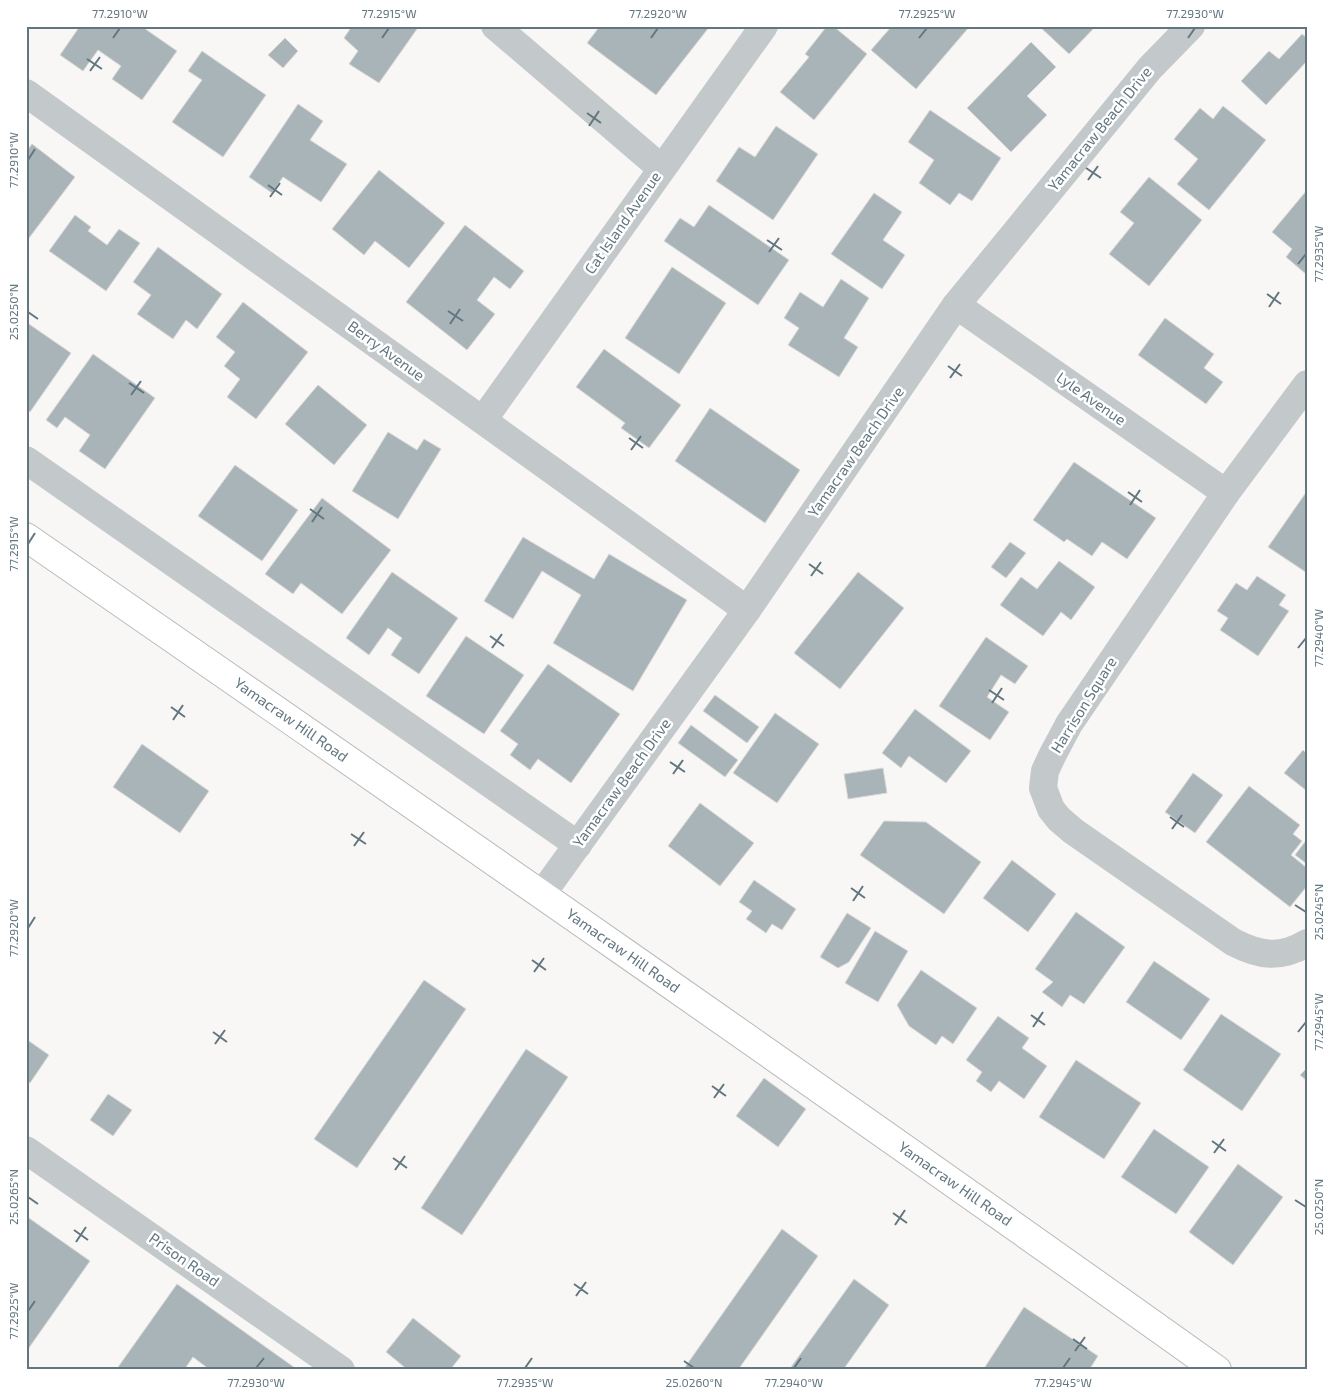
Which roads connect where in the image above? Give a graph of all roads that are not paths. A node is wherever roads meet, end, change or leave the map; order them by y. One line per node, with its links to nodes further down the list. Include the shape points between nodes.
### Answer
1 (495, 26): 5 (street)
2 (764, 26): 5 (street, Cat Island Avenue)
3 (1191, 26): 6 (street, Yamacraw Beach Drive, via 1150,68)
4 (26, 93): 8 (street, Berry Avenue)
5 (662, 168): 8 (street, Cat Island Avenue)
6 (956, 305): 10 (street, Lyle Avenue); 12 (street, Yamacraw Beach Drive)
7 (1307, 384): 10 (street, Harrison Square)
8 (483, 420): 12 (street, Berry Avenue)
9 (26, 460): 13 (street)
10 (1226, 493): 15 (street, Harrison Square, via 1069,724 1045,771 1043,788 1059,820 1233,942 1250,951 1280,954 1294,951)
11 (26, 537): 14 (main road, Yamacraw Hill Road)
12 (747, 610): 13 (street, Yamacraw Beach Drive)
13 (578, 844): 14 (street, Yamacraw Beach Drive)
14 (542, 894): 18 (main road, Yamacraw Hill Road)
15 (1307, 943)
16 (26, 1150): 17 (street, Prison Road)
17 (341, 1370)
18 (1217, 1370)

